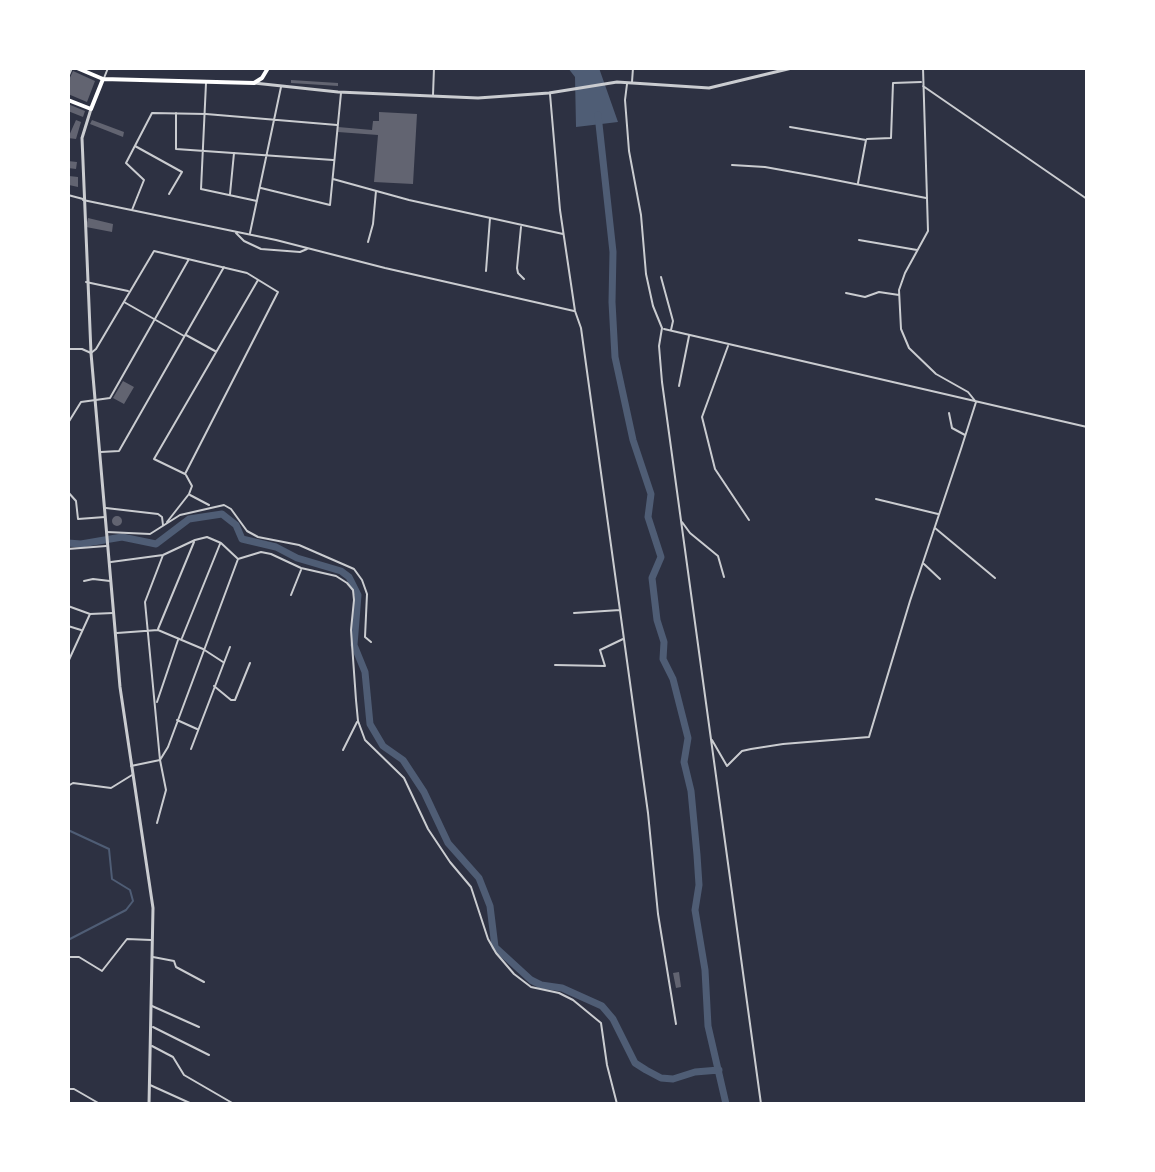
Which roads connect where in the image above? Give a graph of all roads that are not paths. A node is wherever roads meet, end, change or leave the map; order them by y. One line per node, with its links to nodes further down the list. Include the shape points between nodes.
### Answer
1 (75, 68): 8 (street); 9 (main road)
2 (108, 68): 9 (street)
3 (268, 68): 11 (main road)
4 (434, 68): 17 (street)
5 (633, 68): 12 (street)
6 (792, 68): 12 (street, via 709,88)
7 (923, 68): 13 (street)
8 (68, 77)
9 (103, 79): 10 (main road); 19 (main road)
10 (206, 81): 11 (main road); 21 (street)
11 (254, 83): 14 (street)
12 (630, 83): 16 (street); 66 (street, via 625,100 629,151 646,274)
13 (922, 84): 25 (street, via 893,83 891,138); 39 (street); 40 (street)
14 (281, 86): 15 (street); 22 (street)
15 (341, 92): 17 (street); 23 (street)
16 (549, 93): 17 (street); 48 (street)
17 (433, 96)
18 (68, 100): 19 (main road)
19 (91, 109): 41 (street, via 82,138)
20 (176, 113): 21 (street); 26 (street, via 152,113); 27 (street, via 176,149)
21 (206, 114): 22 (street); 27 (street)
22 (275, 119): 23 (street); 29 (street)
23 (337, 125): 30 (street)
24 (790, 127): 25 (street)
25 (866, 140): 33 (street)
26 (135, 146): 36 (street, via 182,172); 43 (street, via 126,163 144,180)
27 (203, 149): 28 (street); 37 (street, via 201,189)
28 (234, 152): 29 (street); 37 (street)
29 (267, 154): 30 (street); 34 (street)
30 (333, 160): 32 (street)
31 (732, 165): 33 (street)
32 (333, 179): 34 (street, via 330,205); 35 (street)
33 (858, 184): 39 (street)
34 (261, 188): 42 (street)
35 (376, 190): 44 (street); 50 (street)
36 (169, 194)
37 (230, 194): 42 (street)
38 (68, 195): 41 (street)
39 (927, 198): 52 (street, via 928,231)
40 (1087, 199)
41 (83, 200): 43 (street); 59 (street)
42 (257, 201): 47 (street)
43 (132, 211): 46 (street)
44 (490, 217): 45 (street); 55 (street)
45 (521, 226): 48 (street); 57 (street, via 517,268)
46 (235, 232): 47 (street); 51 (street, via 261,249)
47 (250, 234): 51 (street)
48 (563, 234): 64 (street)
49 (859, 240): 52 (street)
50 (368, 242)
51 (308, 249): 64 (street)
52 (917, 250): 62 (street)
53 (189, 259): 54 (street); 60 (street, via 152,252); 65 (street)
54 (224, 267): 58 (street); 69 (street)
55 (486, 271)
56 (661, 277): 67 (street)
57 (524, 279)
58 (258, 280): 72 (street); 82 (street, via 278,292)
59 (86, 282): 60 (street); 73 (street)
60 (129, 291): 63 (street)
61 (846, 293): 62 (street)
62 (899, 295): 76 (street, via 901,329 909,348)
63 (124, 302): 65 (street); 73 (street)
64 (575, 311): 112 (street)
65 (155, 319): 69 (street); 75 (street, via 110,398)
66 (662, 328): 67 (street); 91 (street, via 659,353)
67 (671, 330): 68 (street)
68 (689, 335): 70 (street); 74 (street)
69 (186, 336): 72 (street); 81 (street, via 119,451)
70 (728, 344): 76 (street); 90 (street, via 702,417 715,469)
71 (68, 349): 73 (street)
72 (216, 352): 82 (street, via 154,459)
73 (91, 353): 75 (street)
74 (679, 386)
75 (95, 401): 78 (street, via 81,402); 81 (street)
76 (976, 402): 79 (street); 80 (street)
77 (949, 413): 80 (street, via 952,428)
78 (68, 423)
79 (1087, 427)
80 (965, 435): 88 (street)
81 (100, 452): 87 (street)
82 (185, 474): 84 (street, via 192,486)
83 (68, 492): 89 (street, via 76,501 78,519)
84 (189, 494): 86 (street); 92 (street)
85 (876, 499): 88 (street)
86 (212, 506): 92 (street); 123 (street, via 231,509 258,537 299,545 354,569 367,594 365,637)
87 (105, 508): 89 (street); 93 (street, via 158,514)
88 (939, 514): 94 (street)
89 (105, 517): 95 (street)
90 (749, 520)
91 (681, 521): 105 (street, via 718,556); 137 (street)
92 (167, 522): 93 (street)
93 (163, 525): 95 (street, via 142,535)
94 (935, 528): 103 (street); 106 (street)
95 (106, 532): 98 (street)
96 (195, 540): 97 (street, via 207,537); 100 (street); 119 (street)
97 (221, 543): 101 (street); 121 (street)
98 (108, 544): 99 (street); 102 (street)
99 (68, 549)
100 (163, 555): 102 (street); 118 (street, via 146,598)
101 (238, 559): 104 (street, via 266,553); 127 (street)
102 (109, 562): 109 (street)
103 (923, 563): 107 (street); 137 (street, via 869,737 751,749 742,751 730,766 723,763)
104 (302, 569): 110 (street); 135 (street, via 336,576 353,590)
105 (724, 577)
106 (995, 578)
107 (940, 579)
108 (84, 581): 109 (street)
109 (111, 582): 113 (street)
110 (291, 595)
111 (68, 606): 115 (street)
112 (620, 610): 114 (street); 122 (street)
113 (114, 613): 115 (street); 120 (street)
114 (574, 613)
115 (90, 614): 117 (street)
116 (68, 626): 117 (street)
117 (82, 630): 126 (street)
118 (148, 630): 119 (street); 120 (street); 133 (street)
119 (158, 630): 121 (street)
120 (116, 633): 141 (street)
121 (180, 639): 127 (street); 133 (street)
122 (623, 639): 131 (street, via 600,650 605,666); 150 (street)
123 (371, 642)
124 (68, 646): 126 (street)
125 (230, 647): 129 (street)
126 (75, 648): 128 (street)
127 (203, 649): 129 (street); 134 (street)
128 (68, 662)
129 (223, 662): 132 (street)
130 (250, 663): 132 (street, via 235,700)
131 (555, 665)
132 (214, 686): 136 (street)
133 (156, 703): 140 (street)
134 (177, 720): 136 (street); 140 (street)
135 (358, 721): 139 (street); 161 (street, via 372,749 411,788 428,829 471,887 496,953 531,987 573,1000 601,1023)
136 (198, 729): 138 (street)
137 (711, 737): 162 (street)
138 (191, 749)
139 (343, 750)
140 (160, 760): 141 (street); 144 (street, via 166,790)
141 (131, 766): 142 (street)
142 (133, 775): 143 (street, via 111,788); 145 (street, via 153,900)
143 (68, 786)
144 (157, 823)
145 (152, 940): 146 (street, via 127,939 102,971 79,957); 147 (street)
146 (68, 957)
147 (152, 957): 148 (street, via 174,961); 149 (street)
148 (204, 982)
149 (151, 1006): 151 (street); 152 (street)
150 (676, 1024)
151 (150, 1026): 153 (street); 154 (street)
152 (199, 1027)
153 (150, 1046): 155 (street); 160 (street, via 170,1054 184,1075)
154 (209, 1055)
155 (149, 1085): 158 (street); 159 (street)
156 (68, 1089): 157 (street)
157 (100, 1104)
158 (149, 1104)
159 (192, 1104)
160 (234, 1104)
161 (617, 1104)
162 (761, 1104)

